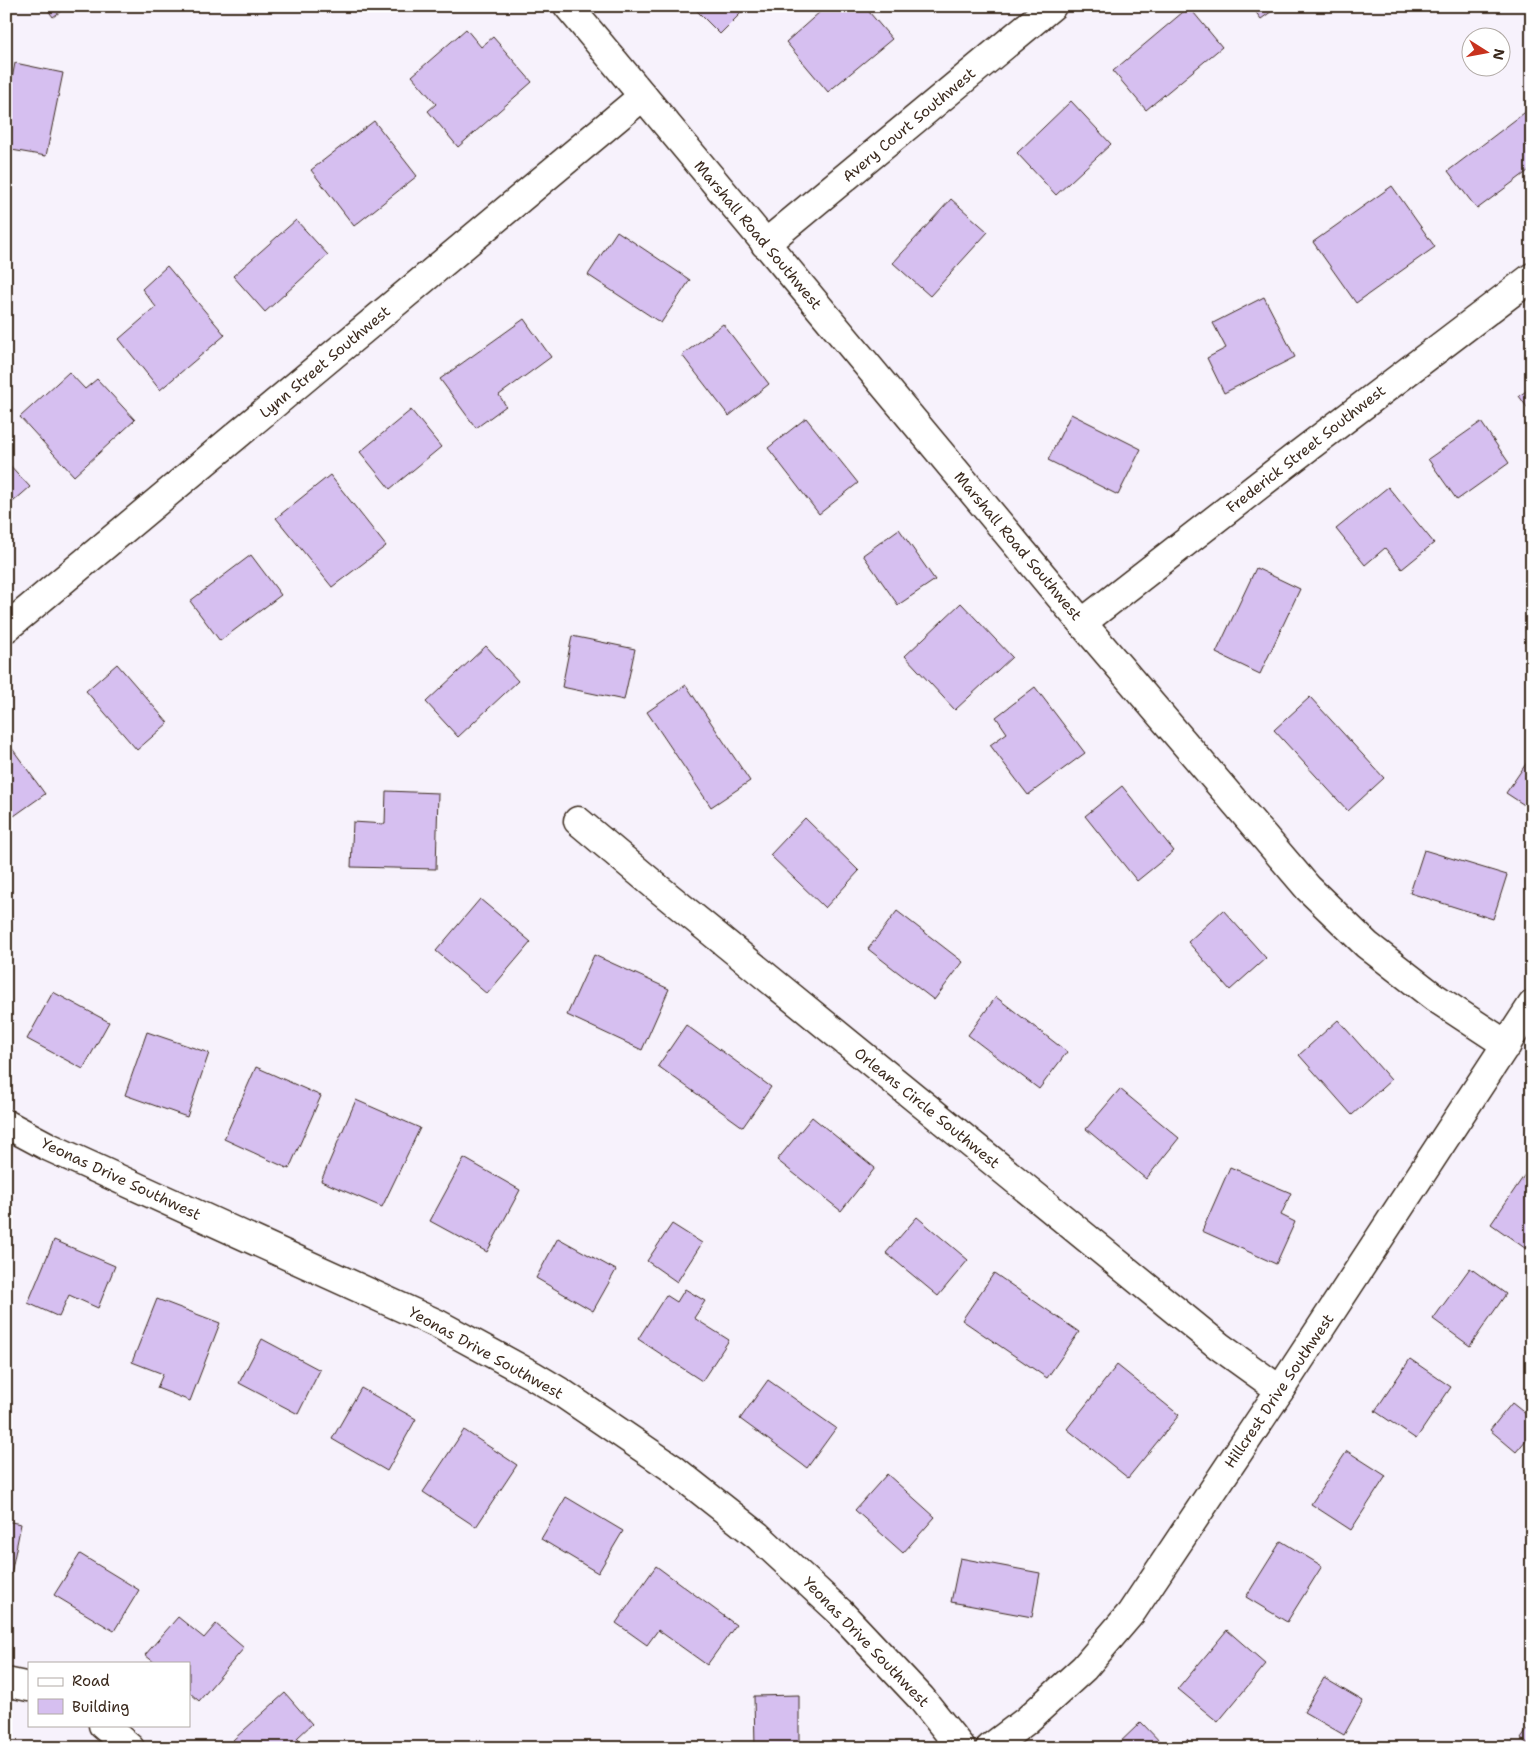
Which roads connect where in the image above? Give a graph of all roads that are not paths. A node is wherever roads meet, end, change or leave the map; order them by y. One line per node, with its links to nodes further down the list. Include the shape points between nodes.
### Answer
1 (568, 6): 3 (street, Marshall Road Southwest)
2 (1052, 6): 4 (street, Avery Court Southwest)
3 (643, 96): 4 (street, Marshall Road Southwest); 7 (street, Lynn Street Southwest)
4 (765, 244): 6 (street, Marshall Road Southwest)
5 (1532, 277): 6 (street, Frederick Street Southwest)
6 (1082, 623): 10 (street, Marshall Road Southwest, via 1308,888 1367,945 1434,997)
7 (6, 628)
8 (578, 821): 12 (street, Orleans Circle Southwest, via 1219,1346)
9 (1532, 1005): 10 (street, Hillcrest Drive Southwest)
10 (1507, 1045): 12 (street, Hillcrest Drive Southwest)
11 (6, 1124): 17 (street, Yeonas Drive Southwest, via 49,1148 438,1324 562,1393 672,1468 758,1536 839,1610 921,1698)
12 (1280, 1390): 18 (street, Hillcrest Drive Southwest, via 1131,1614 1084,1668 1026,1721)
13 (6, 1682): 14 (street)
14 (28, 1687)
15 (104, 1726): 16 (street)
16 (130, 1748)
17 (961, 1748)
18 (990, 1748)

